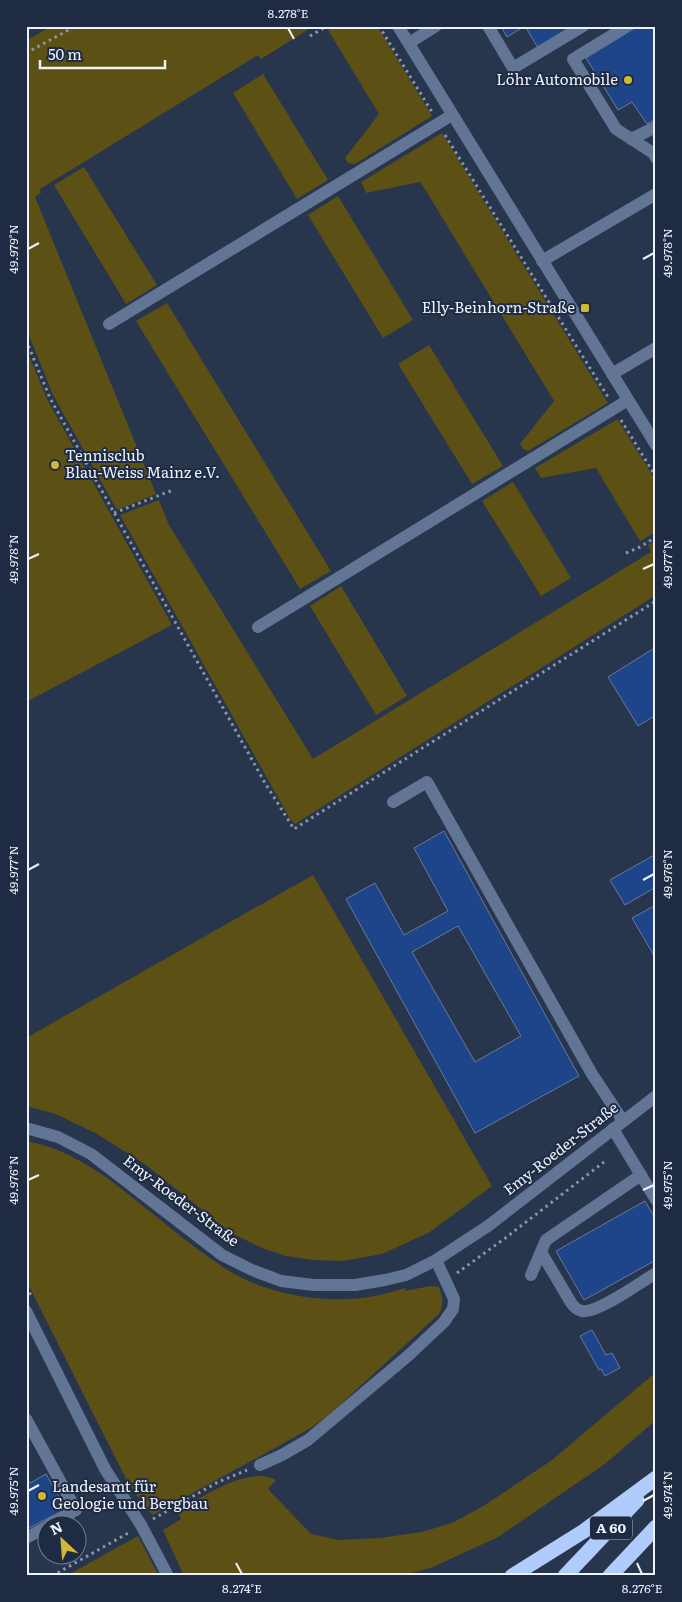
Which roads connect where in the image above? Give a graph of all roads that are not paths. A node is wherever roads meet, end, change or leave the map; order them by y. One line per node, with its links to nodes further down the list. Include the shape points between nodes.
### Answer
1 (398, 26): 6 (street)
2 (436, 26): 6 (street)
3 (488, 26): 4 (street, via 513,68)
4 (583, 26)
5 (627, 26): 9 (street, via 573,59 616,129)
6 (409, 43): 7 (street)
7 (452, 115): 12 (street); 13 (street)
8 (656, 127): 9 (street)
9 (631, 139): 10 (street)
10 (656, 158)
11 (656, 194): 12 (street)
12 (542, 261): 15 (street)
13 (109, 324)
14 (656, 348): 15 (street)
15 (612, 374): 16 (street)
16 (628, 400): 17 (street); 18 (street)
17 (656, 445)
18 (258, 628)
19 (393, 802): 21 (street, via 427,782)
20 (656, 1096): 21 (street, Emy-Roeder-Straße)
21 (618, 1125): 23 (street); 26 (street, Emy-Roeder-Straße, via 488,1226)
22 (26, 1128): 26 (street, Emy-Roeder-Straße, via 58,1137 91,1154 222,1255 281,1281 356,1285 406,1275)
23 (641, 1175): 24 (street); 25 (street, via 546,1240)
24 (656, 1200)
25 (541, 1252): 27 (street, via 574,1308 582,1311 599,1308); 28 (street)
26 (436, 1260): 31 (street, via 454,1299 444,1322 410,1355 308,1440)
27 (656, 1273)
28 (531, 1275)
29 (26, 1311): 37 (street, via 105,1469)
30 (26, 1419): 33 (street, via 76,1510)
31 (260, 1465)
32 (656, 1480): 38 (highway); 39 (highway, A 60)
33 (69, 1514)
34 (656, 1527): 40 (highway, A 60)
35 (38, 1531): 36 (street)
36 (26, 1538)
37 (168, 1576)
38 (512, 1576)
39 (565, 1576)
40 (610, 1576)

